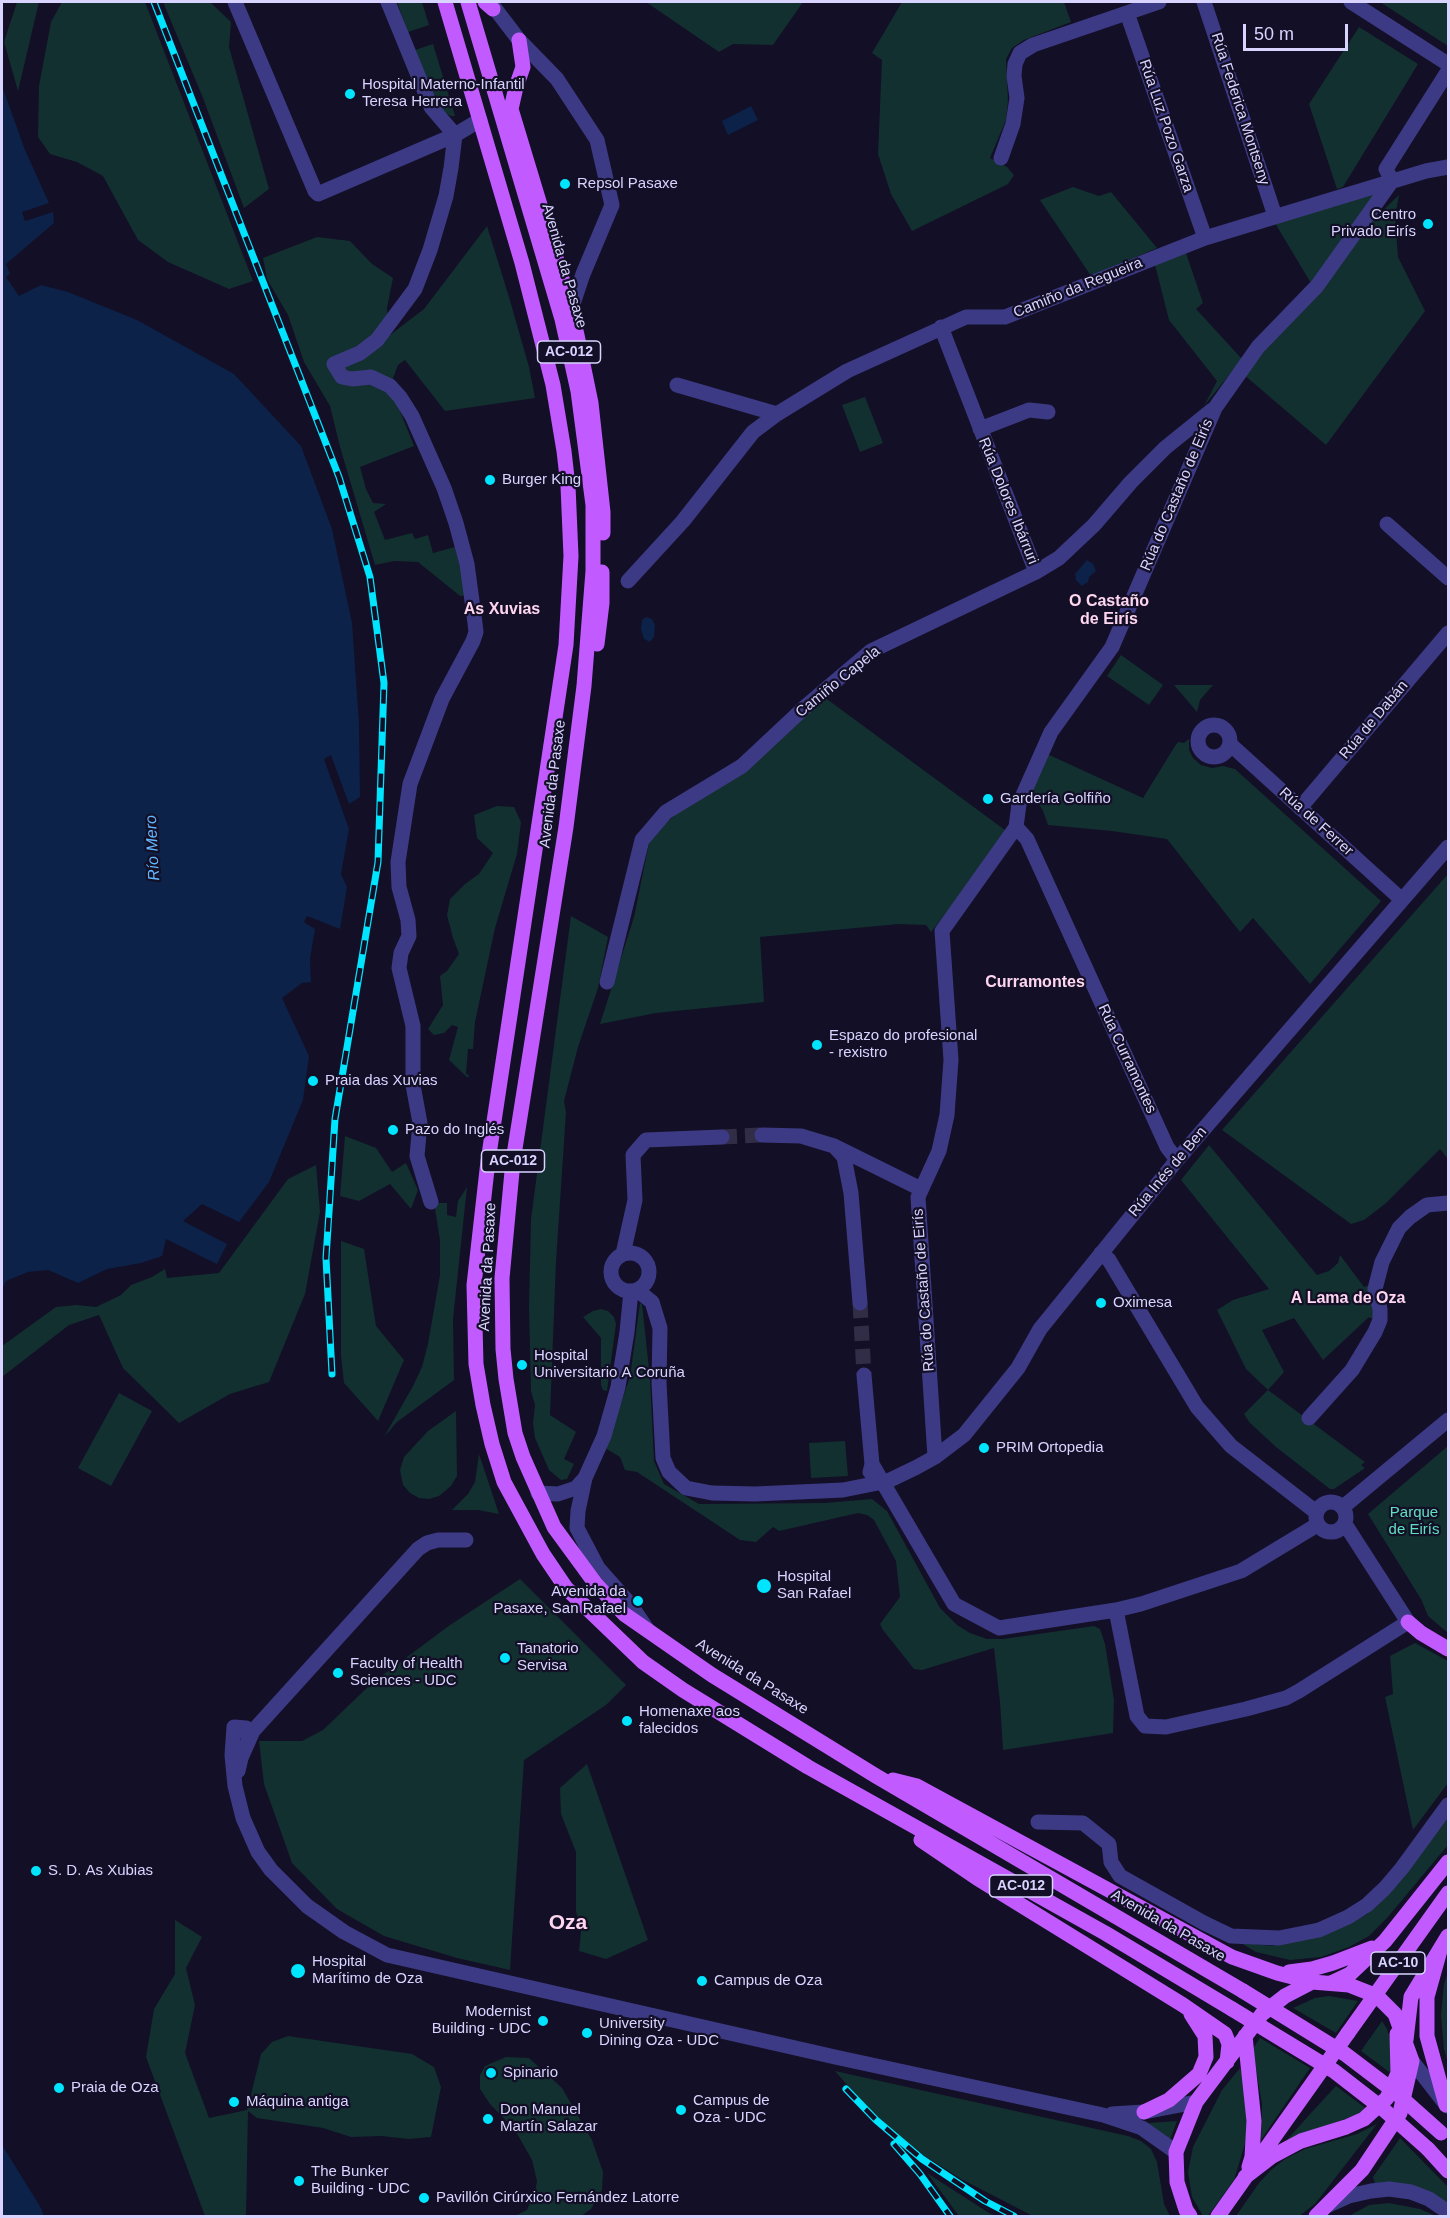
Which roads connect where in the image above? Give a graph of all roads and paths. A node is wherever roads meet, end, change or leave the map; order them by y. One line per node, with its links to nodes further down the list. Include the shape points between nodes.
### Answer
1 (236, 2): 15 (street, via 318,194)
2 (388, 2): 15 (street, via 431,107)
3 (445, 2): 14 (main road, Avenida da Pasaxe / AC-012)
4 (468, 2): 10 (main road, Avenida da Pasaxe)
5 (1159, 2): 9 (street)
6 (1204, 2): 19 (street, Rúa Federica Montseny)
7 (1351, 2): 12 (street)
8 (487, 3): 10 (main road); 11 (street, Avenida da Pasaxe)
9 (1127, 13): 16 (street, via 1020,53 1015,64 1017,98 1013,124); 20 (street, Rúa Luz Pozo Garza)
10 (477, 29): 33 (main road, Avenida da Pasaxe / AC-012, via 562,319 578,391 592,505 593,571)
11 (519, 40): 21 (main road, via 523,67 511,109); 21 (street, Avenida da Pasaxe, via 557,79 597,140 612,205)
12 (1449, 64)
13 (1449, 71): 18 (street, via 1386,169)
14 (480, 120): 15 (street); 67 (main road, Avenida da Pasaxe / AC-012, via 553,385 564,451 571,556 566,645 488,1161 474,1285 474,1338 483,1405 504,1482 566,1588 643,1662)
15 (455, 135): 45 (street, via 438,225 415,289 377,340 334,364 342,377 371,377 390,386 412,416 456,523 475,623 473,641 445,692 410,784 398,862 399,887 408,920 409,936 399,968 413,1026 413,1085 420,1123 417,1156)
16 (1001, 158)
17 (1449, 167): 18 (street, Camiño da Regueira)
18 (1392, 182): 19 (street, Camiño da Regueira); 24 (street, Rúa do Castaño de Eirís, via 1317,286 1258,347)
19 (1275, 216): 20 (street, Camiño da Regueira)
20 (1205, 238): 22 (street, Camiño da Regueira, via 1005,317 966,317)
21 (571, 310): 33 (main road, via 591,403 603,512 602,603 595,661)
22 (940, 327): 26 (street, Camiño da Regueira, via 847,371); 27 (street, Rúa Dolores Ibárruri)
23 (677, 385): 26 (street)
24 (1215, 408): 29 (street, Camiño Capela, via 1165,448 1059,558); 36 (street, Rúa do Castaño de Eirís, via 1112,647 1051,732 1019,804)
25 (1048, 412): 27 (street, Rúa Dolores Ibárruri, via 1029,410)
26 (777, 414): 31 (street, Camiño da Regueira, via 753,432 683,521)
27 (980, 429): 29 (street, Rúa Dolores Ibárruri)
28 (1387, 524): 30 (street)
29 (1036, 572): 39 (street, Camiño Capela, via 872,651 742,766 666,812 642,840)
30 (1449, 578)
31 (628, 581)
32 (1449, 633): 35 (street, Rúa de Dabán)
33 (584, 686): 57 (main road, Avenida da Pasaxe / AC-012, via 567,827 513,1161 502,1278 503,1350 510,1407 515,1433)
34 (1230, 744): 35 (street, Rúa de Ferrer)
35 (1300, 808): 38 (street, Rúa de Ferrer)
36 (1016, 827): 43 (street, Rúa Curramontes, via 1027,839 1167,1147); 44 (street, Rúa do Castaño de Eirís, via 942,932 951,1060 947,1115 939,1151)
37 (1449, 847): 38 (street, Rúa Inés de Ben)
38 (1401, 900): 43 (street, Rúa Inés de Ben)
39 (607, 982)
40 (762, 1135): 42 (street, via 801,1136)
41 (722, 1137): 48 (street, via 646,1140 633,1155 635,1200)
42 (834, 1146): 44 (street); 50 (street, via 844,1157 850,1193)
43 (1178, 1160): 47 (street, Rúa Inés de Ben)
44 (921, 1188): 54 (street, Rúa do Castaño de Eirís, via 918,1197)
45 (431, 1202)
46 (1449, 1203): 52 (street, via 1427,1205 1400,1228 1382,1262 1375,1289 1380,1308 1375,1332 1352,1370)
47 (1101, 1253): 54 (street, Rúa Inés de Ben, via 1040,1329 1018,1368 964,1435); 59 (street, via 1109,1260 1197,1407 1231,1446)
48 (623, 1254): 49 (street, via 613,1264 611,1274 617,1286); 49 (street, via 634,1253 649,1269 647,1281)
49 (634, 1290): 55 (street, via 612,1410); 56 (street, Rúa Inés de Ben, via 652,1302 660,1328 663,1458 669,1472 686,1488 755,1494)
50 (860, 1303)
51 (864, 1374): 56 (street)
52 (1309, 1418)
53 (1449, 1420): 58 (street)
54 (935, 1457): 56 (street, Rúa Inés de Ben)
55 (585, 1478): 57 (street, via 576,1488 558,1494); 64 (street, via 577,1528 598,1568)
56 (874, 1485): 62 (street, via 954,1604 999,1628)
57 (538, 1493): 64 (main road, Avenida da Pasaxe / AC-012, via 554,1527 595,1583 624,1614)
58 (1343, 1507): 59 (street, via 1330,1501 1320,1505); 60 (street)
59 (1317, 1518): 60 (street, via 1325,1531 1340,1529); 62 (street, via 1241,1571)
60 (1345, 1524): 63 (street)
61 (466, 1540): 66 (street, via 438,1540 418,1549)
62 (1116, 1610): 63 (street, via 1137,1716 1140,1722 1154,1728 1286,1698)
63 (1408, 1622): 65 (main road)
64 (651, 1634): 68 (main road, Avenida da Pasaxe / AC-012)
65 (1449, 1648)
66 (249, 1740): 69 (street); 69 (street, via 246,1728 234,1726)
67 (808, 1767): 79 (main road); 91 (main road, Avenida da Pasaxe / AC-012, bridge, via 1094,1927 1334,2071)
68 (876, 1776): 76 (main road, via 917,1786 1223,1953); 89 (main road, Avenida da Pasaxe / AC-012, bridge, via 1345,2054)
69 (235, 1786): 88 (street, via 248,1832 272,1870 307,1906 387,1955)
70 (1449, 1804): 71 (street, via 1402,1868 1367,1905 1318,1930 1279,1938 1231,1936 1120,1876 1111,1862 1109,1844 1083,1823)
71 (1038, 1822)
72 (1449, 1862): 74 (main road, AC-10)
73 (1449, 1893): 92 (main road, AC-10, bridge)
74 (1385, 1941): 76 (main road, AC-10, via 1333,1963); 78 (main road, AC-10, via 1350,1974)
75 (1445, 1942): 82 (main road, AC-10, via 1411,1998); 86 (main road, via 1427,1997 1427,2036)
76 (1277, 1973): 77 (main road)
77 (1312, 1982): 78 (main road); 81 (main road, via 1262,2014)
78 (1331, 1983): 80 (main road, via 1377,1996)
79 (1183, 2005): 84 (main road, via 1225,2034 1229,2044); 87 (main road, via 1205,2036 1206,2057 1199,2074 1185,2087)
80 (1395, 2014): 82 (main road); 92 (main road, via 1398,2073 1387,2098 1364,2119 1301,2141)
81 (1245, 2036): 84 (main road); 92 (main road, via 1254,2121)
82 (1406, 2043): 83 (main road)
83 (1412, 2061): 86 (street); 93 (main road, via 1400,2113 1362,2170)
84 (1227, 2062): 85 (main road)
85 (1196, 2102): 87 (street); 90 (main road)
86 (1447, 2106)
87 (1144, 2112): 88 (street)
88 (1103, 2115): 90 (street, via 1142,2128)
89 (1445, 2137)
90 (1176, 2152): 95 (main road, via 1177,2182)
91 (1449, 2171)
92 (1245, 2177): 96 (main road, AC-10)
93 (1329, 2205): 94 (street, via 1389,2188 1429,2199); 97 (main road)
94 (1449, 2212)
95 (1190, 2217)
96 (1218, 2217)
97 (1316, 2217)

